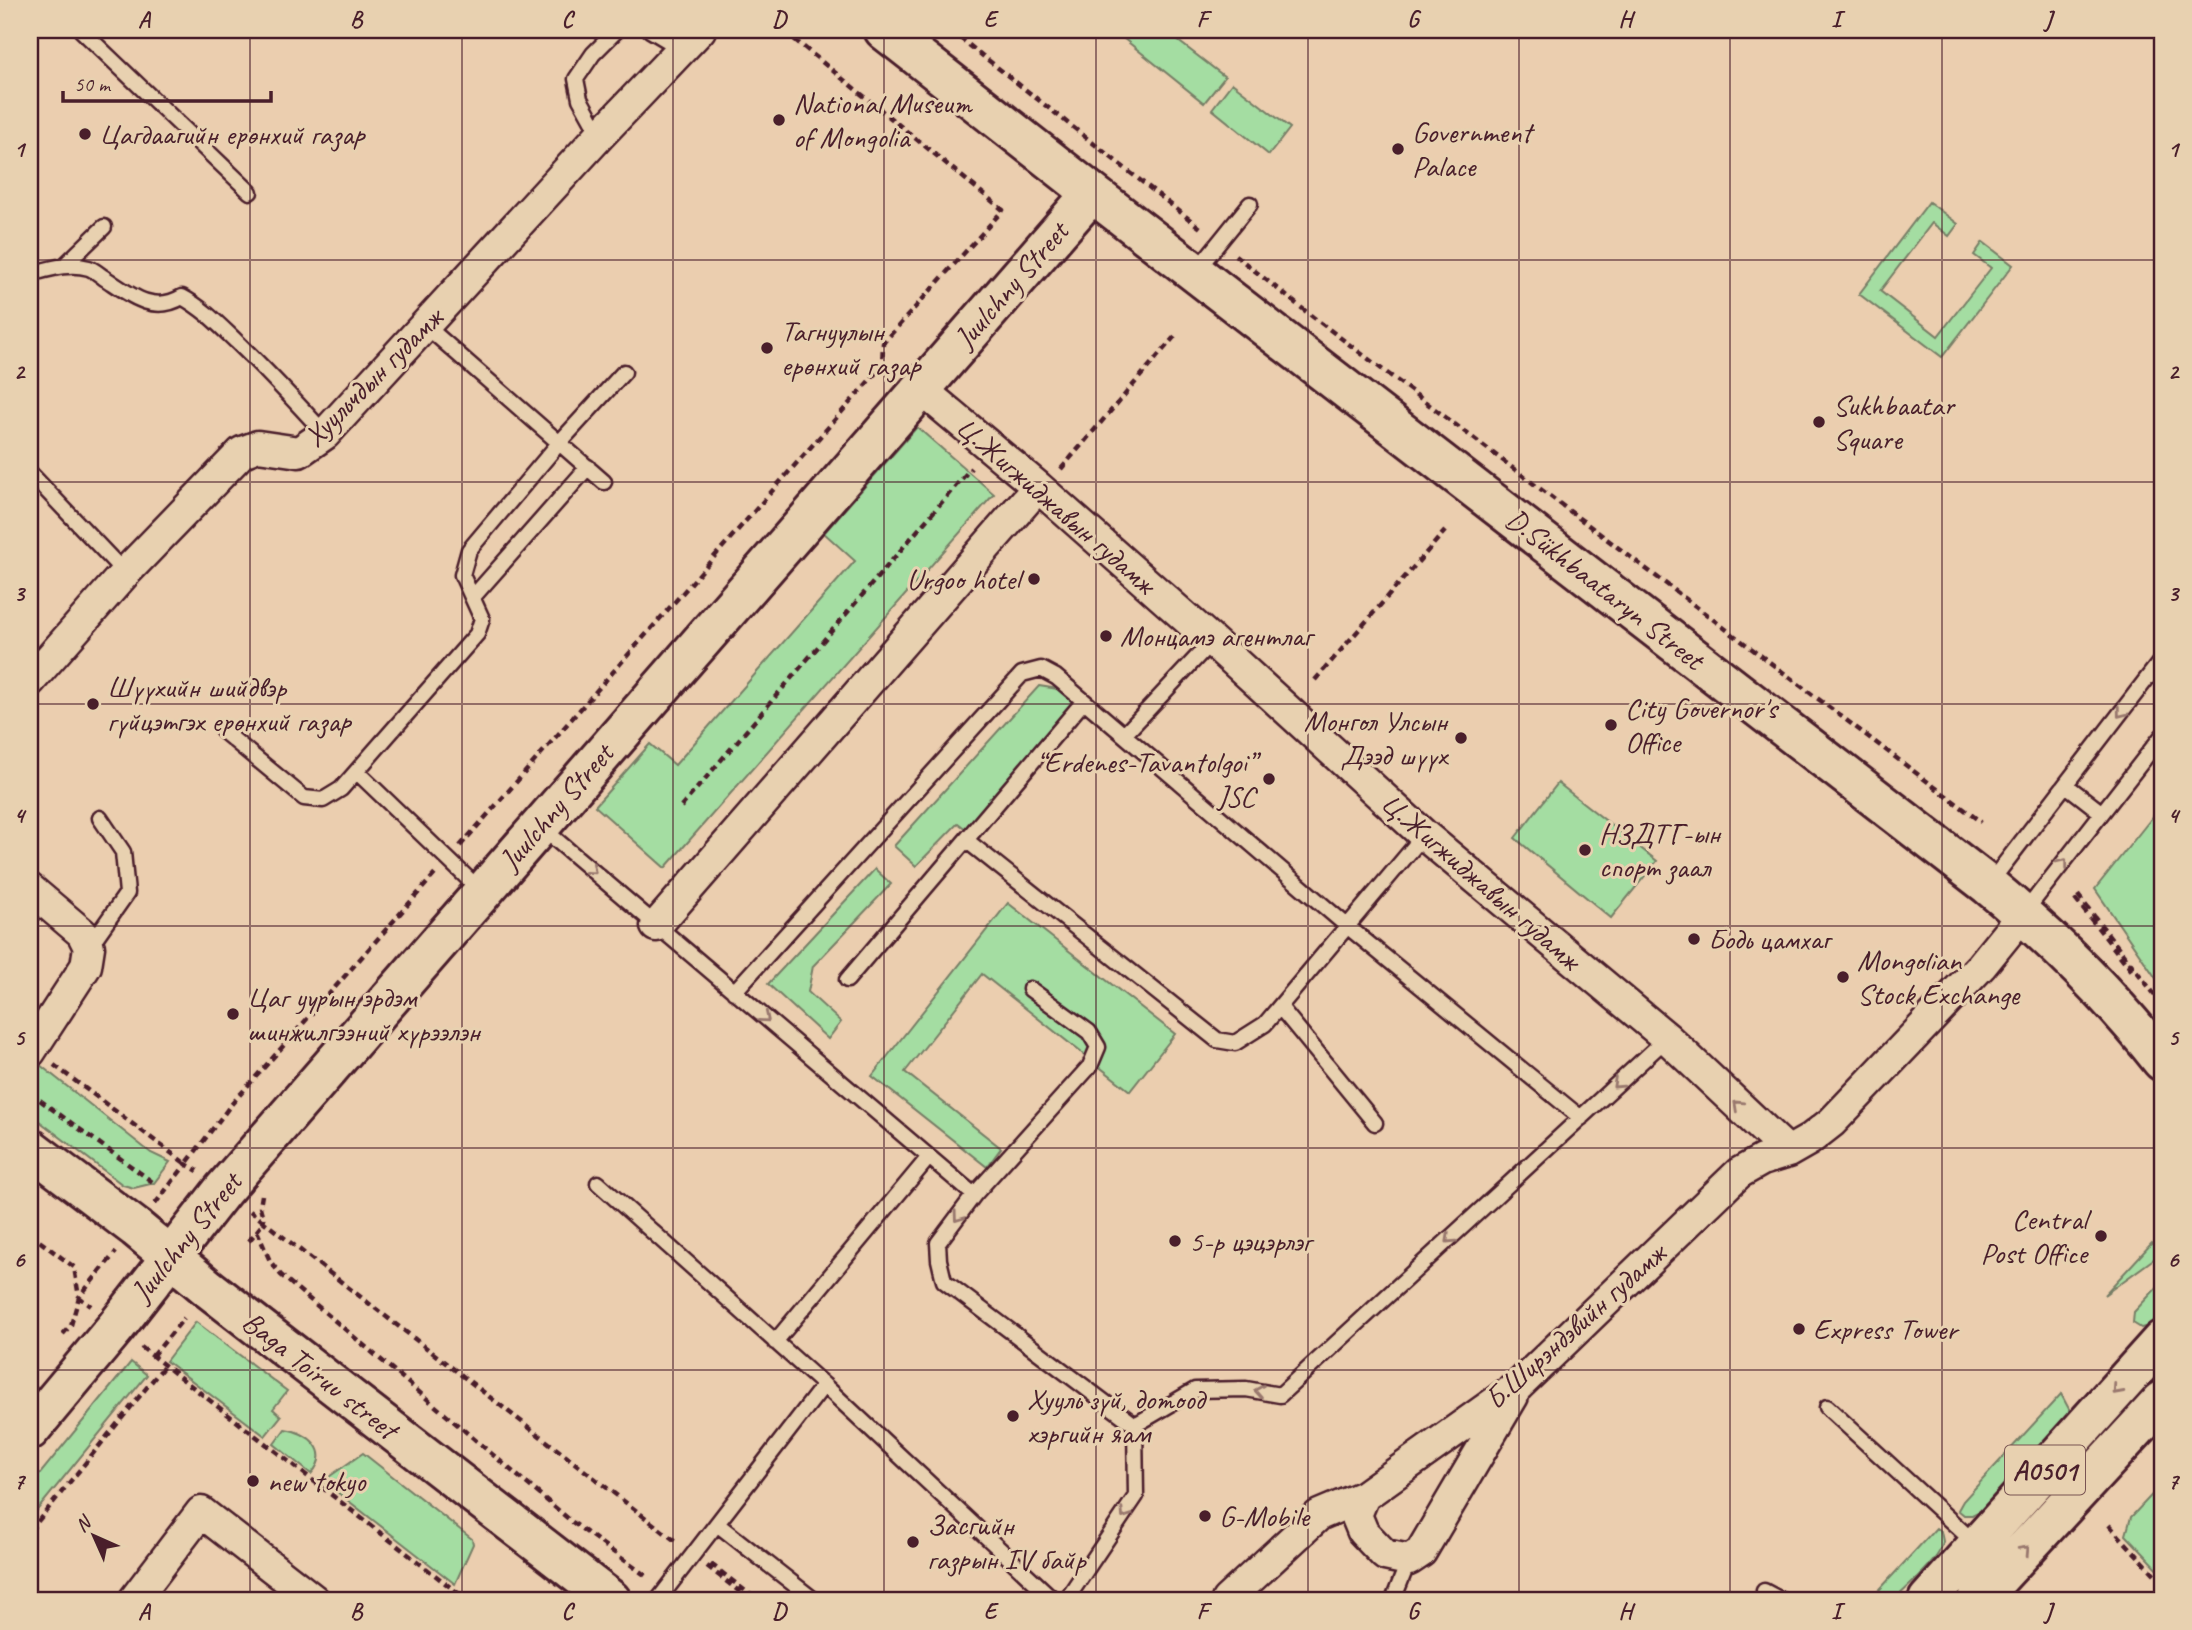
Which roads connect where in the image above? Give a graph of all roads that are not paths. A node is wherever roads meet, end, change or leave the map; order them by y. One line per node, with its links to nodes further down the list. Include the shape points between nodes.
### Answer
1 (81, 30): 7 (lane)
2 (617, 30): 6 (lane, via 576,79 580,99)
3 (650, 30): 5 (lane)
4 (884, 30): 8 (main road, D.Sükhbaataryn Street)
5 (691, 39): 6 (street, Хуульчдын гудамж)
6 (600, 135): 14 (street, Хуульчдын гудамж)
7 (250, 192)
8 (1091, 193): 12 (main road, D.Sükhbaataryn Street); 16 (main road, Juulchny Street)
9 (1250, 204): 12 (lane)
10 (104, 228): 11 (lane)
11 (65, 265): 13 (lane); 17 (lane, via 91,268 140,301 160,305 182,297 191,302 281,385)
12 (1195, 272): 39 (main road, D.Sükhbaataryn Street)
13 (30, 274)
14 (426, 326): 17 (street, Хуульчдын гудамж); 18 (lane)
15 (624, 372): 18 (lane)
16 (921, 389): 21 (street, Ц.Жигжиджавын гудамж, via 990,446); 36 (main road, Juulchny Street)
17 (325, 434): 23 (street, Хуульчдын гудамж, via 299,452 258,446 242,452)
18 (560, 442): 19 (lane); 24 (lane, via 469,550 462,575)
19 (588, 467): 22 (lane); 24 (lane)
20 (30, 473): 23 (lane)
21 (1050, 478): 25 (street, Ц.Жигжиджавын гудамж); 43 (street)
22 (604, 482)
23 (125, 573): 27 (street, Хуульчдын гудамж)
24 (473, 597): 32 (lane, via 482,619 477,634)
25 (1212, 641): 30 (lane); 37 (street, Ц.Жигжиджавын гудамж)
26 (2162, 659): 33 (lane, one-way to 33)
27 (30, 681)
28 (1084, 701): 30 (lane); 38 (lane); 48 (lane, via 1041,669 1022,674)
29 (223, 731): 32 (lane, via 304,798 323,800)
30 (1124, 735): 44 (lane)
31 (2162, 736): 34 (lane)
32 (357, 772): 41 (lane)
33 (2066, 785): 34 (lane); 39 (lane)
34 (2102, 813): 42 (lane, one-way to 34)
35 (100, 818): 45 (lane, via 123,852 127,893)
36 (540, 826): 41 (main road, Juulchny Street); 43 (lane, one-way to 43)
37 (1424, 835): 44 (lane); 50 (street, Ц.Жигжиджавын гудамж)
38 (966, 839): 46 (lane); 49 (lane, via 1217,1040 1236,1043 1265,1024)
39 (1988, 885): 42 (main road, D.Sükhbaataryn Street)
40 (30, 889): 45 (street, via 82,933)
41 (482, 892): 60 (main road, Juulchny Street)
42 (2023, 914): 52 (main road, D.Sükhbaataryn Street, via 2128,1018); 56 (street, via 1981,966 1832,1122)
43 (656, 926): 48 (lane)
44 (1347, 926): 49 (lane); 53 (lane)
45 (89, 947): 51 (street, via 86,966)
46 (847, 980)
47 (1030, 989): 59 (lane, via 1089,1032 1098,1046 1090,1066)
48 (734, 992): 57 (lane, one-way to 57)
49 (1280, 1007): 54 (lane)
50 (1667, 1038): 53 (lane, one-way to 53); 56 (street, Ц.Жигжиджавын гудамж, one-way to 50)
51 (31, 1050)
52 (2162, 1062)
53 (1581, 1118): 67 (lane, one-way to 67, via 1280,1395 1246,1389 1195,1390)
54 (1375, 1124)
55 (30, 1148): 60 (main road, Baga Toiruu street)
56 (1788, 1152): 64 (street, Б.Ширэндэвийн гудамж, via 1739,1173)
57 (929, 1157): 59 (lane); 62 (lane)
58 (598, 1184): 62 (lane)
59 (974, 1195): 67 (lane, one-way to 67, via 938,1243 944,1281)
60 (169, 1256): 68 (main road, Juulchny Street); 76 (main road, Baga Toiruu street)
61 (2162, 1340): 71 (main road, A0501, one-way to 71)
62 (775, 1342): 63 (lane)
63 (824, 1385): 70 (lane); 79 (lane)
64 (1518, 1386): 69 (street, Б.Ширэндэвийн гудамж); 72 (street, via 1421,1552)
65 (2162, 1401): 85 (main road, A0501, one-way to 65)
66 (1827, 1406): 71 (lane)
67 (1135, 1425): 80 (lane, one-way to 80, via 1136,1496)
68 (30, 1430)
69 (1364, 1496): 72 (street, via 1356,1515 1363,1532 1385,1555); 81 (street, Б.Ширэндэвийн гудамж, via 1320,1515)
70 (717, 1524): 77 (lane, via 700,1557); 78 (lane)
71 (1977, 1545): 84 (main road, A0501)
72 (1409, 1560): 82 (lane)
73 (1764, 1591): 83 (lane)
74 (134, 1600): 75 (street, via 201,1512)
75 (314, 1600)
76 (611, 1600)
77 (658, 1600)
78 (814, 1600)
79 (1054, 1600)
80 (1066, 1600)
81 (1227, 1600)
82 (1393, 1600)
83 (1781, 1600)
84 (1928, 1600)
85 (1978, 1600)

